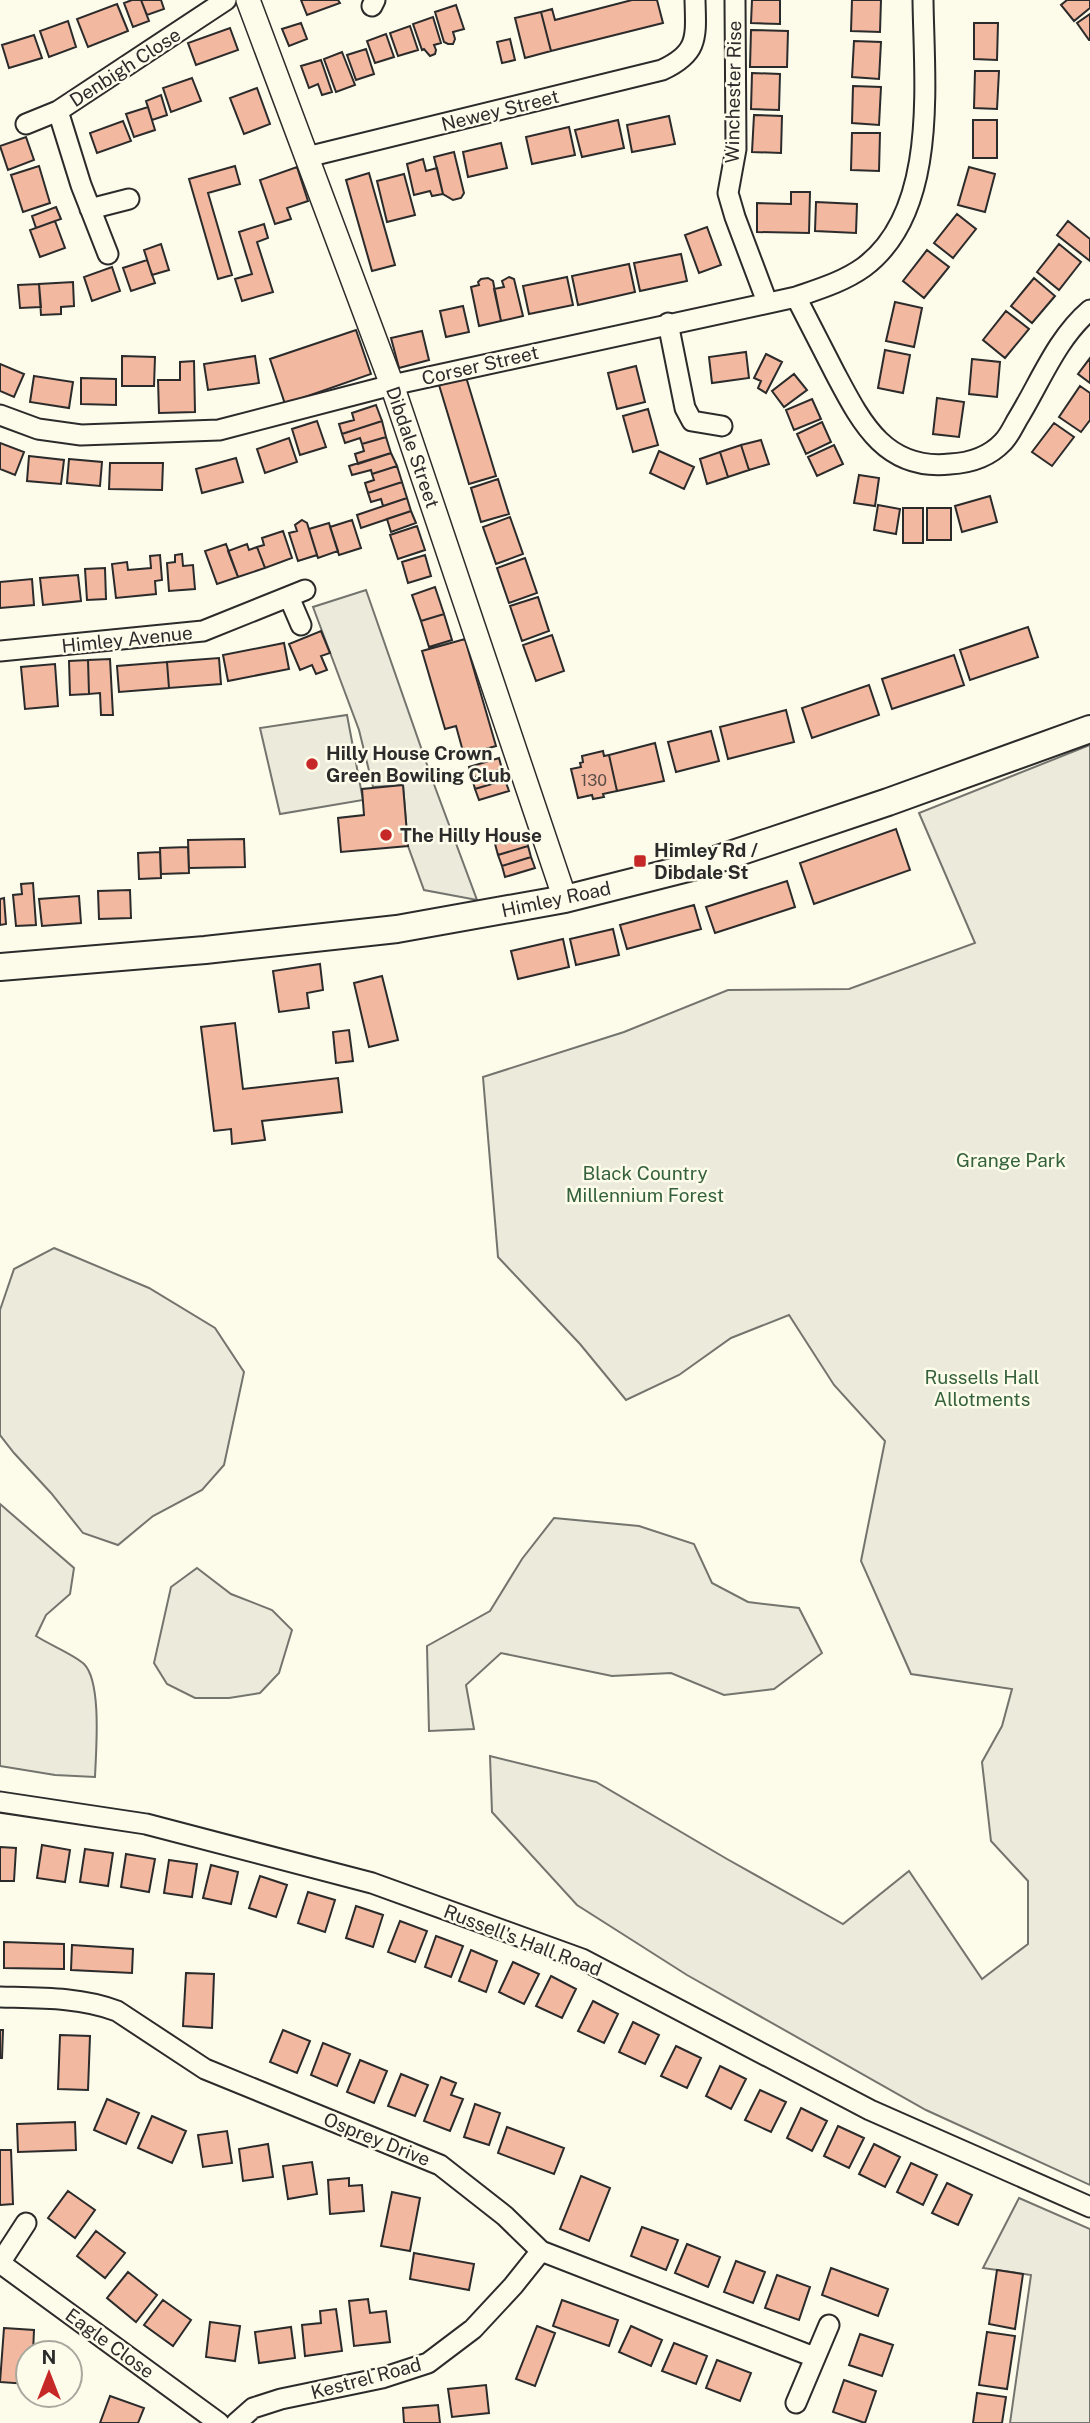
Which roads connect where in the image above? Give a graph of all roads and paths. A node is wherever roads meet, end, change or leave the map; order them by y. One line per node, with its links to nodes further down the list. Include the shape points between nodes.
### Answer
1 (226, 0): 6 (street, Denbigh Close)
2 (248, 0): 8 (street, Dibdale Street)
3 (695, 0): 8 (street, Newey Street, via 696,37 688,54 662,70)
4 (735, 0): 13 (street, Winchester Rise, via 736,149 728,193)
5 (923, 0): 12 (street, Corser Street, via 924,118 912,192 888,242 865,265 845,279)
6 (58, 111): 7 (street, Denbigh Close); 10 (street, Denbigh Close)
7 (26, 124)
8 (307, 157): 16 (street, Dibdale Street)
9 (129, 199): 10 (street)
10 (90, 209): 11 (street, Denbigh Close)
11 (108, 254)
12 (796, 297): 13 (street, Corser Street); 14 (street, via 859,419 877,441 897,456 943,465 968,463 1003,443 1060,344)
13 (767, 302): 15 (street, Corser Street)
14 (1090, 310)
15 (668, 323): 16 (street, Corser Street); 18 (street, via 685,408 692,421)
16 (392, 385): 17 (street, Corser Street, via 219,430 81,435 38,429); 22 (street, Dibdale Street)
17 (0, 415)
18 (722, 426)
19 (301, 625): 20 (street, Himley Avenue, via 297,594 203,631)
20 (0, 651)
21 (1090, 729): 22 (main road, Himley Road, via 699,865)
22 (565, 899): 23 (main road, Himley Road, via 397,929)
23 (0, 967)
24 (0, 1802): 26 (street, Russell's Hall Road, via 146,1824 372,1883 582,1959 870,2110)
25 (0, 1997): 28 (street, Osprey Drive, via 66,2000 117,2011 205,2069 440,2165)
26 (1090, 2207)
27 (26, 2223): 29 (street, Eagle Close)
28 (541, 2251): 31 (street, Osprey Drive); 34 (street, Kestrel Road, via 473,2329 428,2362 382,2378 281,2399 253,2408)
29 (0, 2263): 33 (street, Eagle Close)
30 (829, 2325): 31 (street)
31 (814, 2357): 32 (street)
32 (796, 2403)
33 (219, 2423)
34 (236, 2423)

